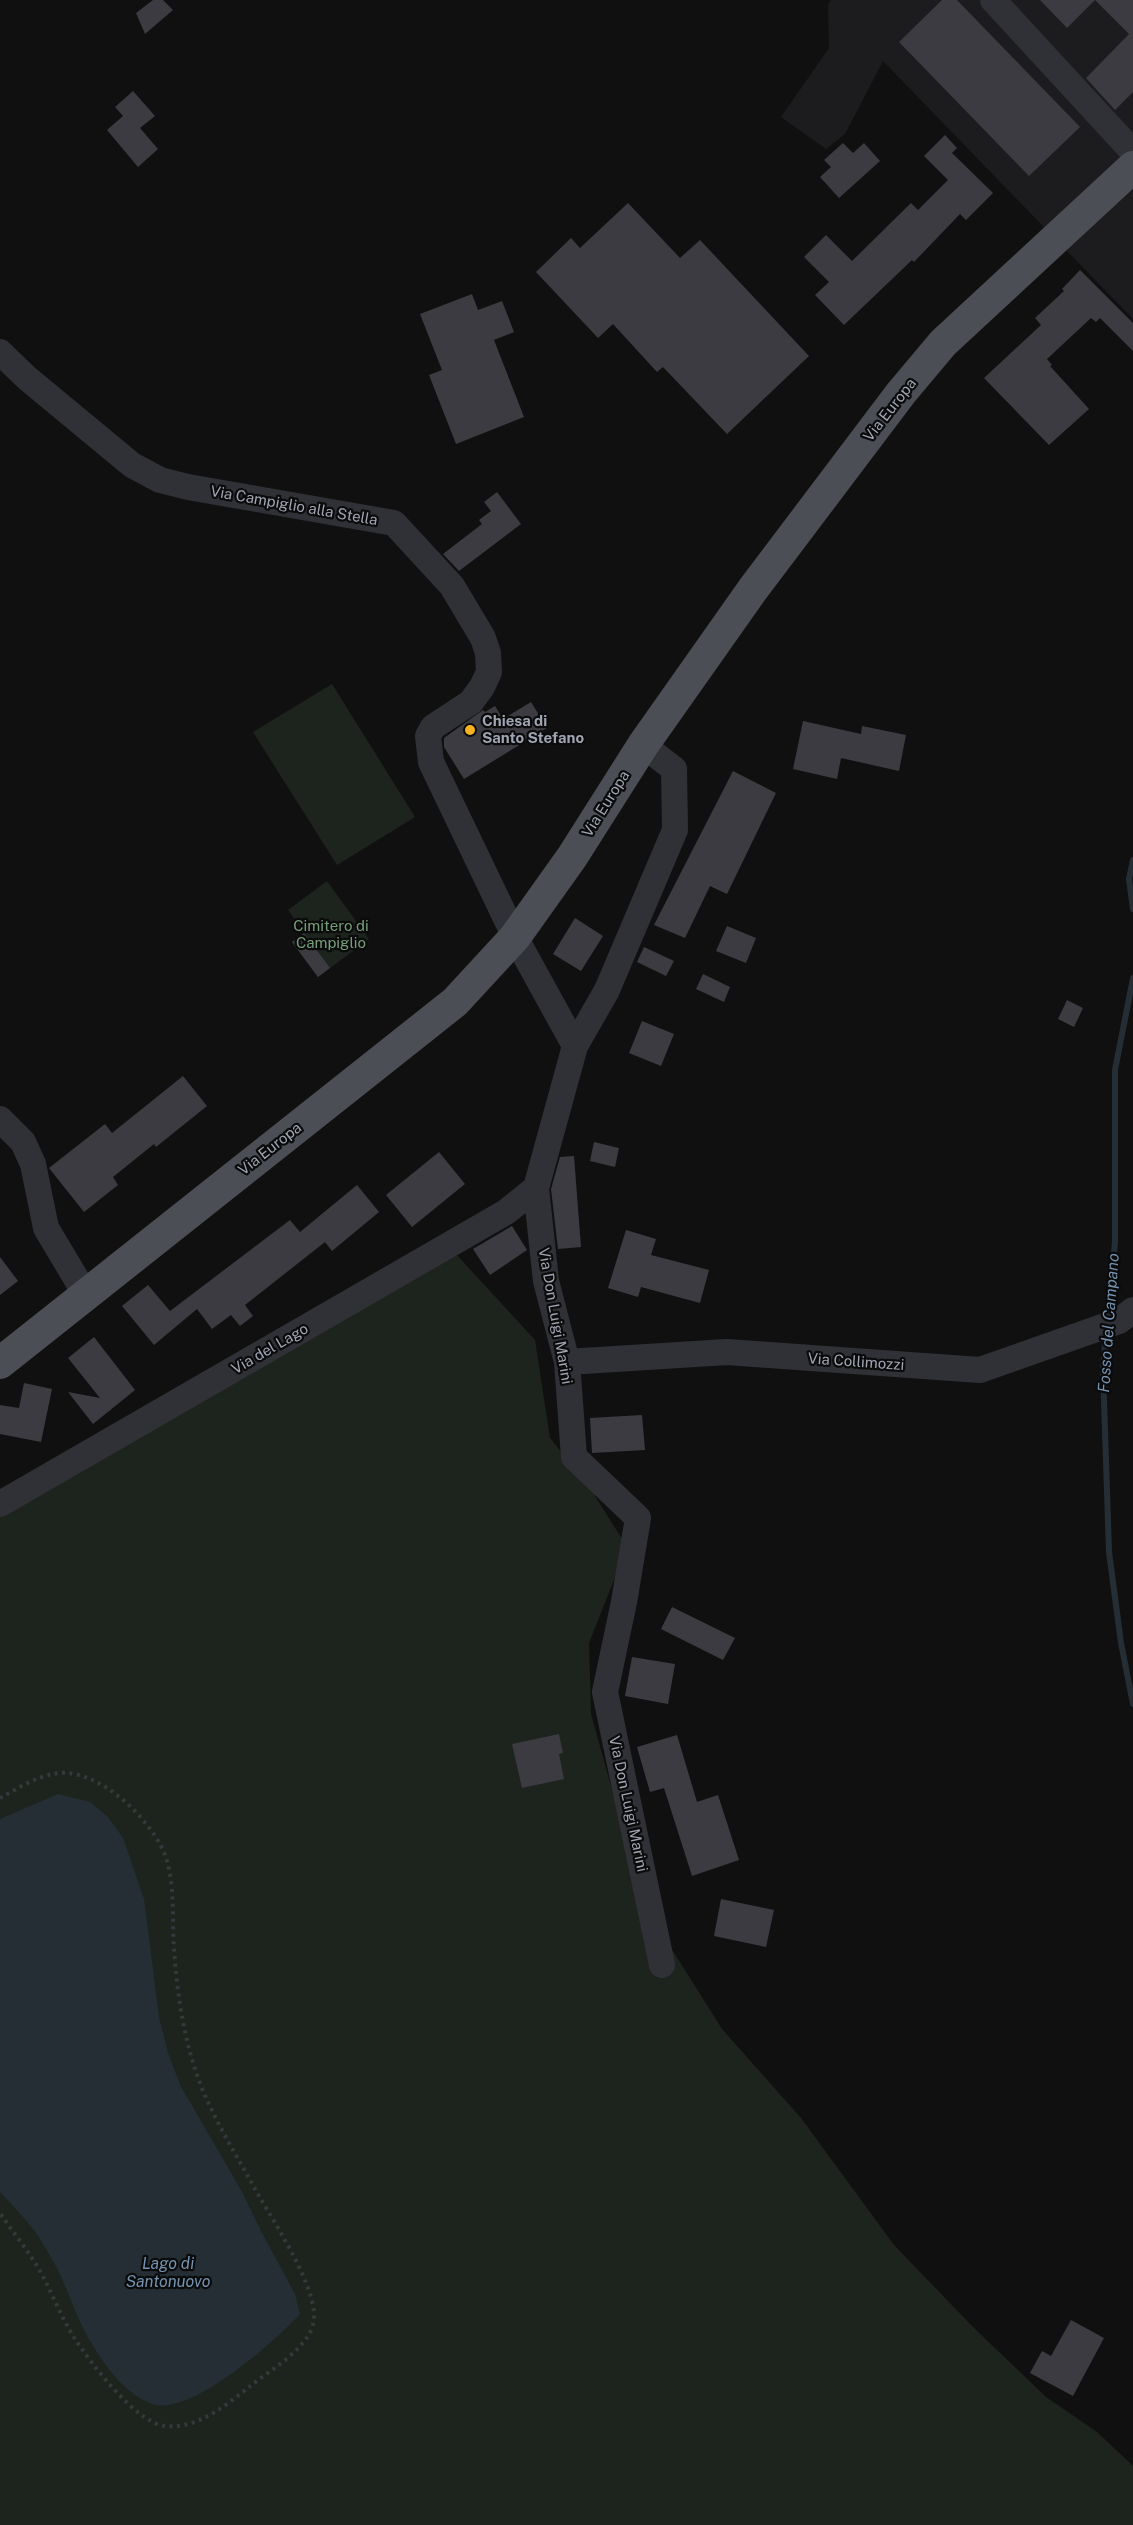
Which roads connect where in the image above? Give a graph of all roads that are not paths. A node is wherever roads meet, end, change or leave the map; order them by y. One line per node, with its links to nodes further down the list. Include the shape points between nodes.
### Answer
1 (993, 0): 2 (street)
2 (1133, 152)
3 (1133, 167): 5 (main road, Via Europa, via 943,343 753,589)
4 (0, 352): 6 (street, Via Campiglio alla Stella, via 132,465 160,480 394,523 452,586 483,638 489,672 471,702 433,727 428,736 431,762)
5 (643, 745): 6 (main road, Via Europa, via 572,857); 7 (street, Via Don Luigi Marini, via 674,770 675,830 607,990)
6 (515, 937): 7 (street); 10 (main road, Via Europa, via 455,1002)
7 (575, 1046): 9 (street, Via Don Luigi Marini)
8 (0, 1119): 10 (street, via 23,1142 33,1164 46,1228)
9 (536, 1188): 12 (street, Via Don Luigi Marini, via 546,1281); 14 (street, Via del Lago, via 506,1212)
10 (86, 1295): 13 (main road, Via Europa)
11 (1116, 1320): 12 (street, Via Collimozzi, via 980,1370 727,1352)
12 (567, 1362): 15 (street, Via Don Luigi Marini, via 574,1457 638,1518 605,1692)
13 (0, 1363)
14 (0, 1504)
15 (662, 1965)

